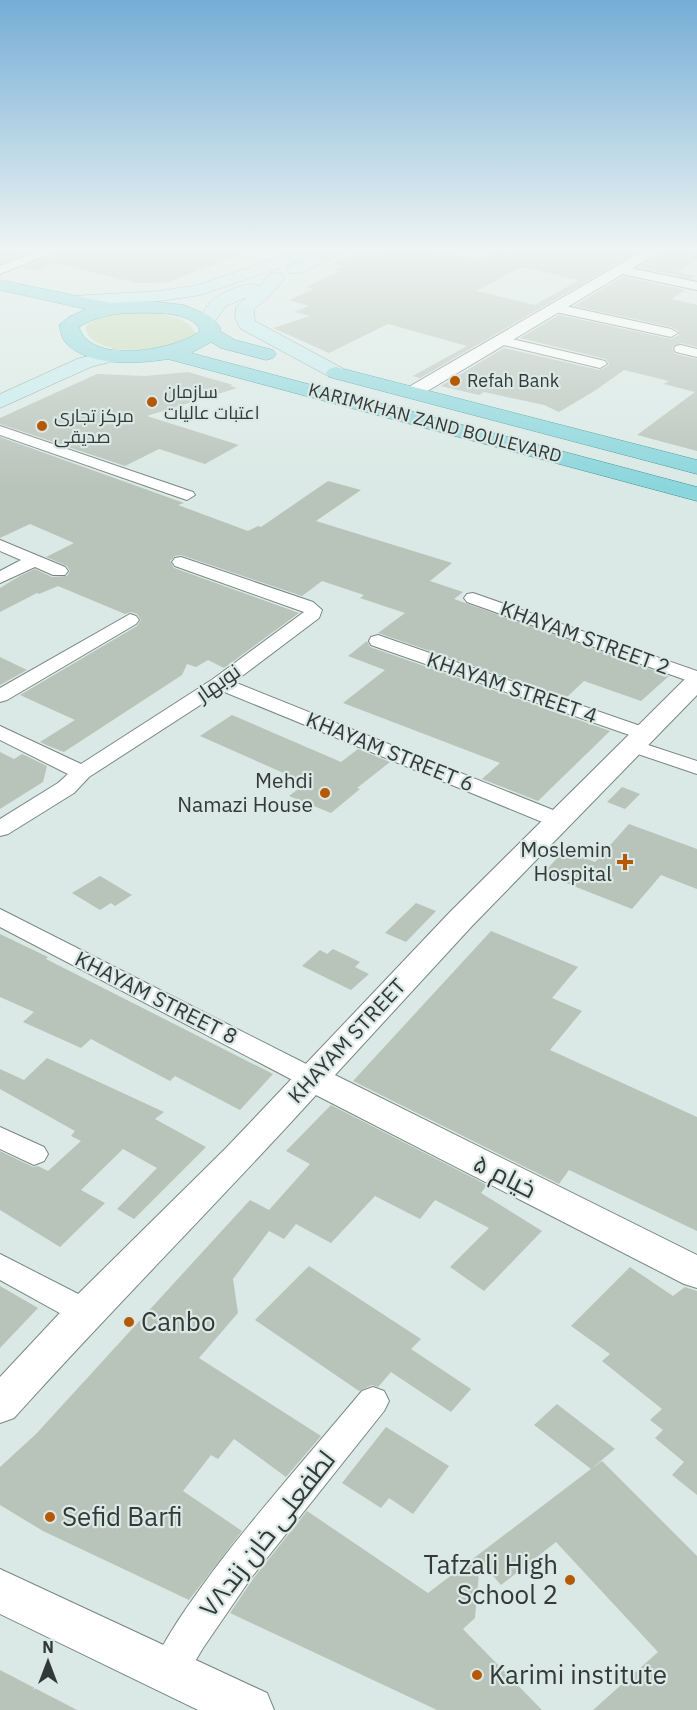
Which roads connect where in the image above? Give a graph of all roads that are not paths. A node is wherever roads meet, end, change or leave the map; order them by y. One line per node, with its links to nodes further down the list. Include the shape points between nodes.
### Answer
1 (208, 327): 11 (main road, via 198,345)
2 (69, 328): 12 (main road, via 74,342)
3 (209, 328): 14 (main road, KARIMKHAN ZAND BOULEVARD, via 228,344)
4 (253, 328): 14 (main road)
5 (521, 328): 8 (street)
6 (647, 328): 7 (street)
7 (671, 333)
8 (500, 340): 13 (street); 16 (street)
9 (681, 350): 10 (street)
10 (697, 353)
11 (173, 354): 12 (main road); 15 (main road, KARIMKHAN ZAND BOULEVARD)
12 (114, 355): 17 (main road, via 84,363)
13 (600, 364)
14 (337, 373): 15 (main road, via 306,372 297,376); 16 (main road, KARIMKHAN ZAND BOULEVARD)
15 (303, 387): 20 (main road, KARIMKHAN ZAND BOULEVARD)
16 (413, 393): 19 (main road, KARIMKHAN ZAND BOULEVARD)
17 (0, 402)
18 (0, 430): 21 (street)
19 (697, 467)
20 (697, 494)
21 (187, 495)
22 (0, 545): 23 (street)
23 (35, 560): 25 (street); 26 (street)
24 (181, 562): 31 (street, نوبهار, via 313,610 313,615)
25 (59, 571)
26 (0, 578)
27 (473, 598): 30 (street, KHAYAM STREET 2)
28 (130, 620): 32 (street)
29 (378, 641): 34 (street, KHAYAM STREET 4)
30 (697, 680): 34 (street, KHAYAM STREET)
31 (220, 683): 36 (street, نوبهار); 37 (street, KHAYAM STREET 6)
32 (0, 696)
33 (0, 732): 36 (street)
34 (639, 740): 35 (street, KHAYAM STREET 4); 37 (street, KHAYAM STREET)
35 (697, 768)
36 (82, 772): 38 (street, نوبهار, via 66,788)
37 (560, 821): 40 (street, KHAYAM STREET, via 461,919)
38 (0, 829)
39 (0, 917): 40 (street, KHAYAM STREET 8)
40 (313, 1079): 44 (street, ۵ خیام); 45 (street, KHAYAM STREET)
41 (0, 1137): 42 (street)
42 (34, 1154)
43 (0, 1266): 45 (street)
44 (697, 1273)
45 (85, 1312): 47 (street, KHAYAM STREET)
46 (374, 1401): 49 (street, لطفعلی خان زند۷۸, via 244,1559 200,1617)
47 (0, 1405)
48 (0, 1591): 49 (street)
49 (168, 1672): 50 (street)
50 (250, 1710)

